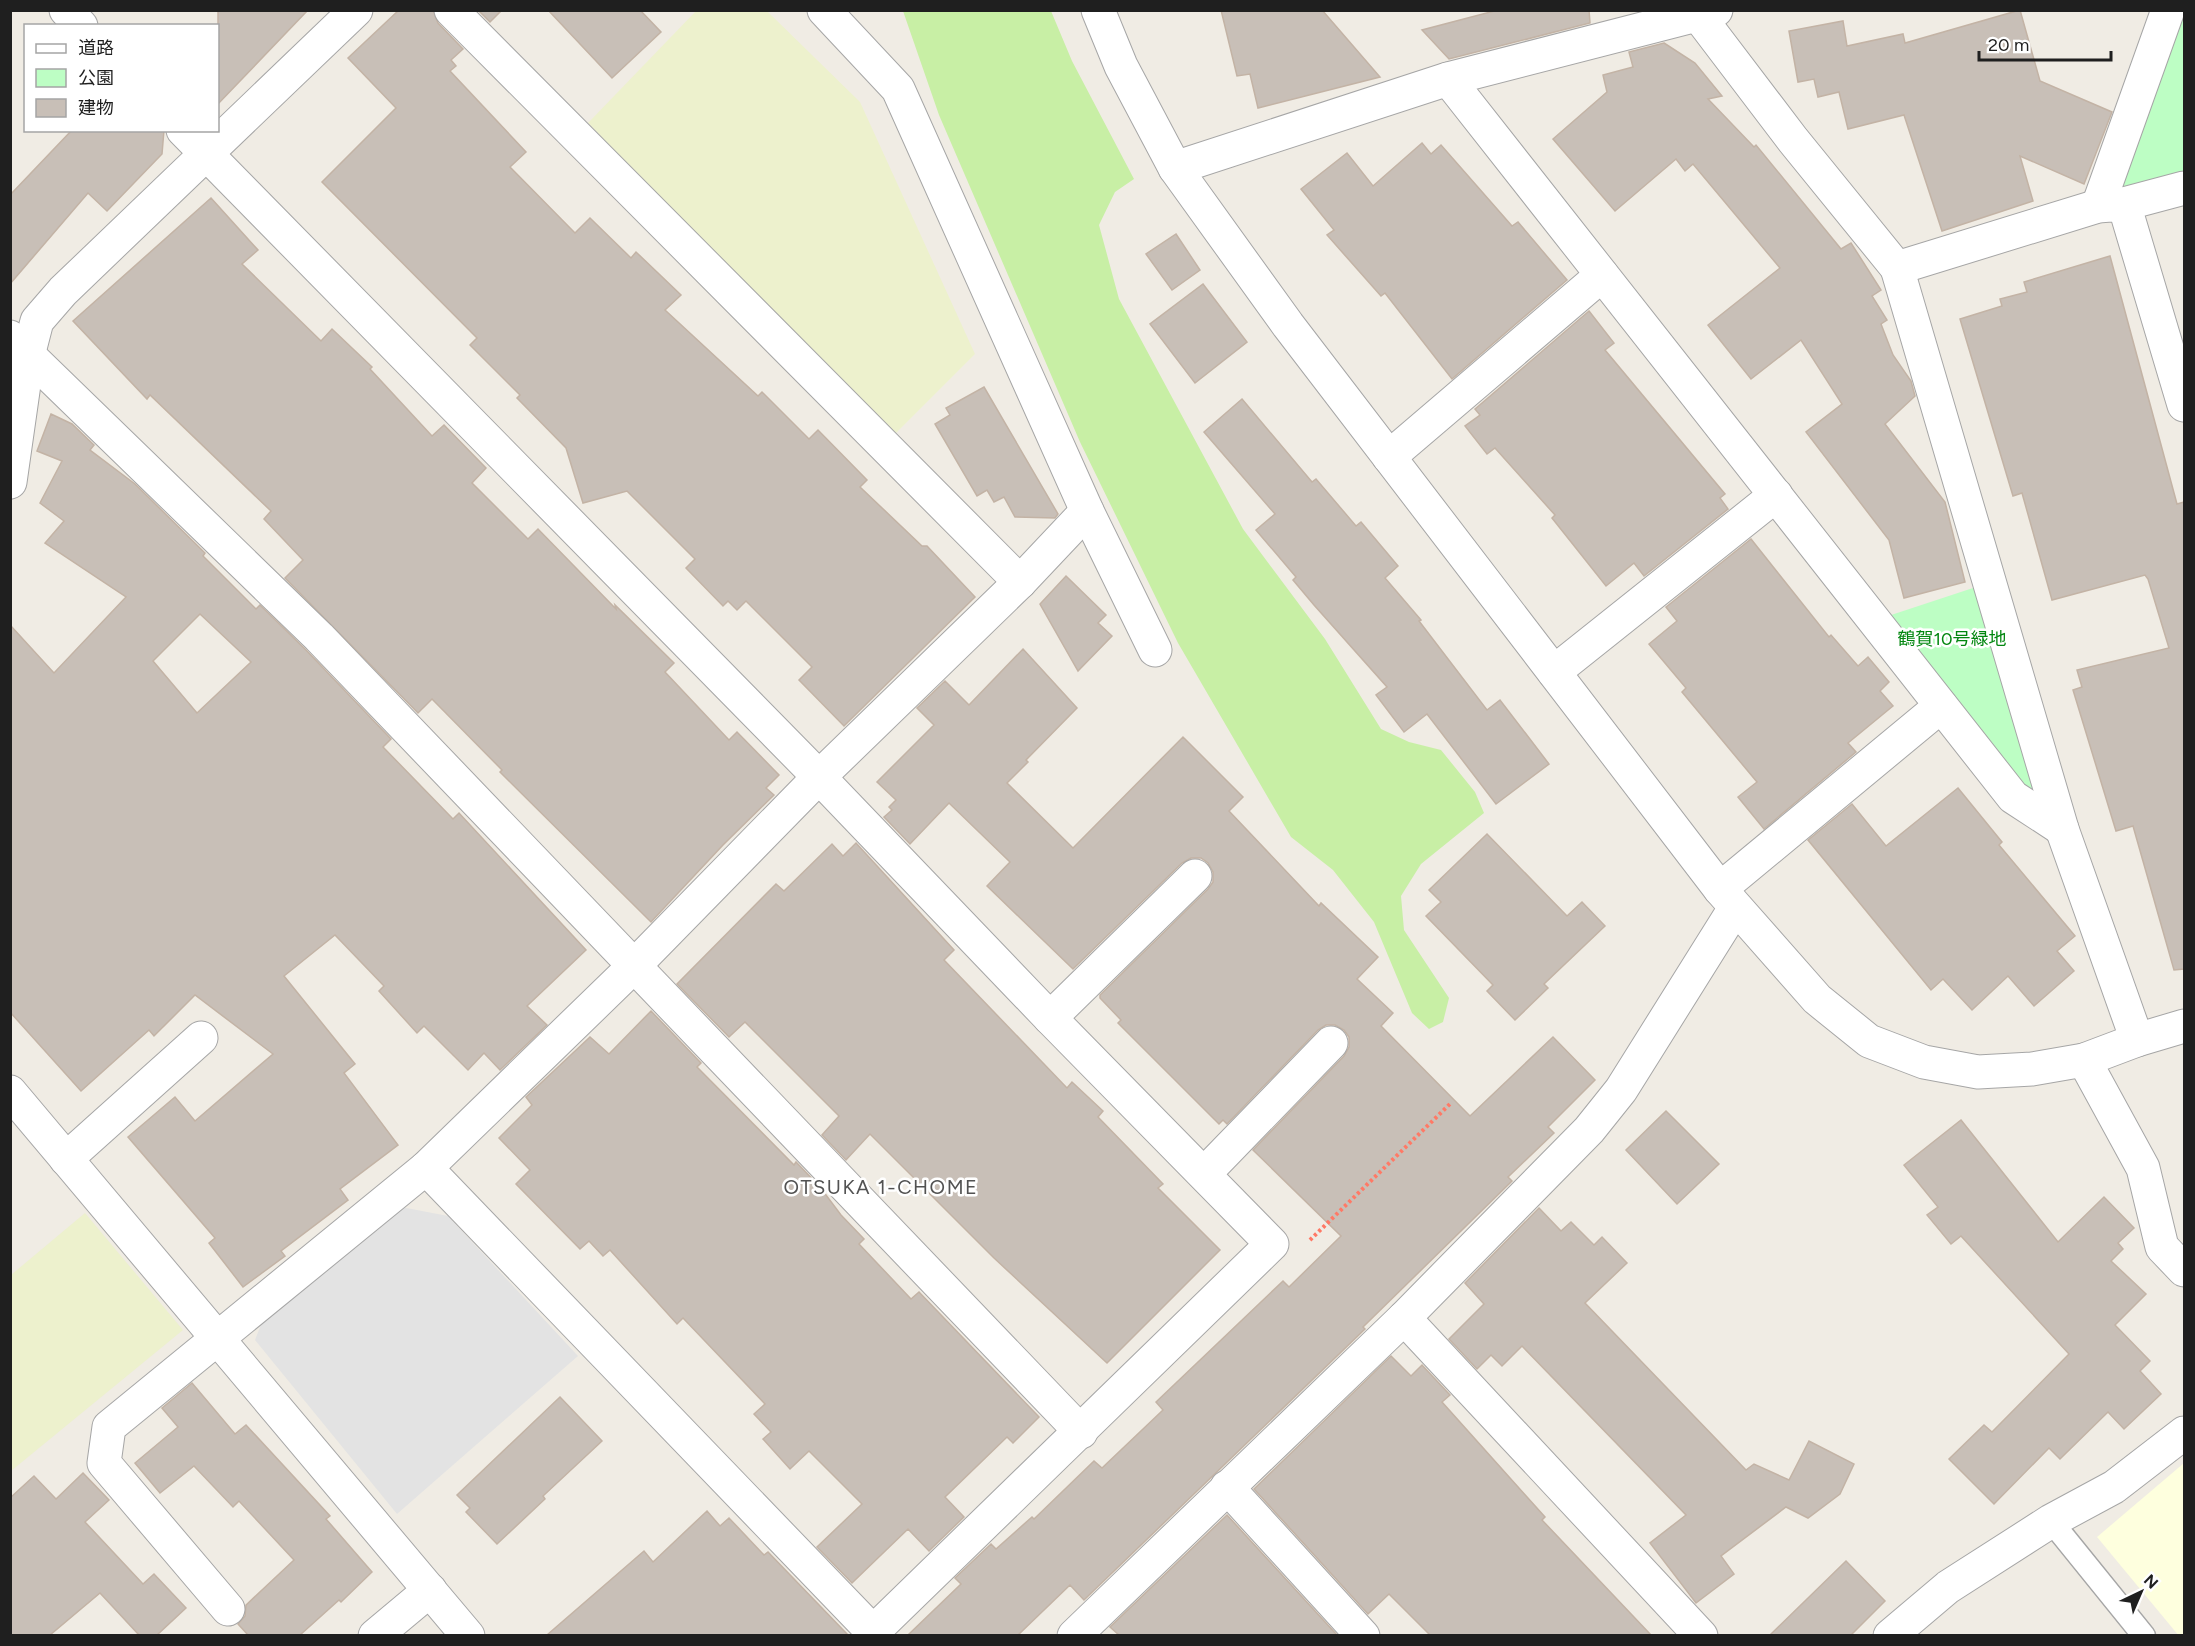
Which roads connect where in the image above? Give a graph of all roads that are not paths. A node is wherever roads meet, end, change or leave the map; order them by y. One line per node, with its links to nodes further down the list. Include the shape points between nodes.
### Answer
1 (66, 10): 8 (street)
2 (356, 10): 11 (street)
3 (452, 10): 23 (street)
4 (825, 10): 22 (street, via 898,89)
5 (1098, 10): 12 (street, via 1121,66)
6 (2168, 10): 14 (street)
7 (1707, 13): 9 (street); 15 (street, via 1793,140)
8 (79, 24)
9 (1448, 79): 12 (street); 16 (street)
10 (185, 132): 11 (street)
11 (207, 154): 17 (street, via 63,291); 27 (street)
12 (1175, 168): 19 (street)
13 (2184, 188): 14 (street)
14 (2111, 205): 15 (street); 18 (street)
15 (1896, 268): 28 (street)
16 (1602, 274): 19 (street); 21 (street)
17 (19, 347): 20 (street); 31 (street, via 319,637)
18 (2184, 405)
19 (1389, 457): 25 (street)
20 (10, 482)
21 (1776, 495): 25 (street); 26 (street)
22 (1088, 511): 23 (street); 24 (street)
23 (1020, 582): 27 (street)
24 (1155, 650)
25 (1554, 672): 30 (street)
26 (1941, 706): 28 (street, via 2013,797); 30 (street)
27 (819, 777): 31 (street); 32 (street)
28 (2062, 829): 35 (street)
29 (1195, 876): 32 (street)
30 (1727, 898): 37 (street, via 1817,999 1869,1041 1924,1062 1978,1072 2032,1070); 43 (street, via 1621,1090 1589,1130)
31 (634, 966): 40 (street); 45 (street)
32 (1050, 1018): 41 (street)
33 (2183, 1032): 35 (street)
34 (201, 1038): 39 (street)
35 (2137, 1040): 37 (street)
36 (1331, 1043): 41 (street)
37 (2084, 1060): 42 (street, via 2143,1168 2162,1247)
38 (10, 1092): 39 (street)
39 (66, 1159): 44 (street)
40 (426, 1168): 44 (street); 45 (street, via 873,1632)
41 (1204, 1174): 45 (street, via 1272,1244)
42 (2184, 1270)
43 (1404, 1318): 47 (street); 56 (street)
44 (217, 1340): 50 (street); 51 (street, via 109,1426 104,1463)
45 (1081, 1432)
46 (2184, 1433): 48 (street, via 2114,1486)
47 (1227, 1487): 54 (street); 55 (street)
48 (2051, 1521): 49 (street); 59 (lane)
49 (1948, 1587): 57 (street); 58 (street, via 1951,1597)
50 (430, 1590): 52 (street); 53 (street)
51 (228, 1609)
52 (375, 1635)
53 (468, 1635)
54 (1074, 1635)
55 (1363, 1635)
56 (1701, 1635)
57 (1890, 1635)
58 (1927, 1635)
59 (2144, 1635)

